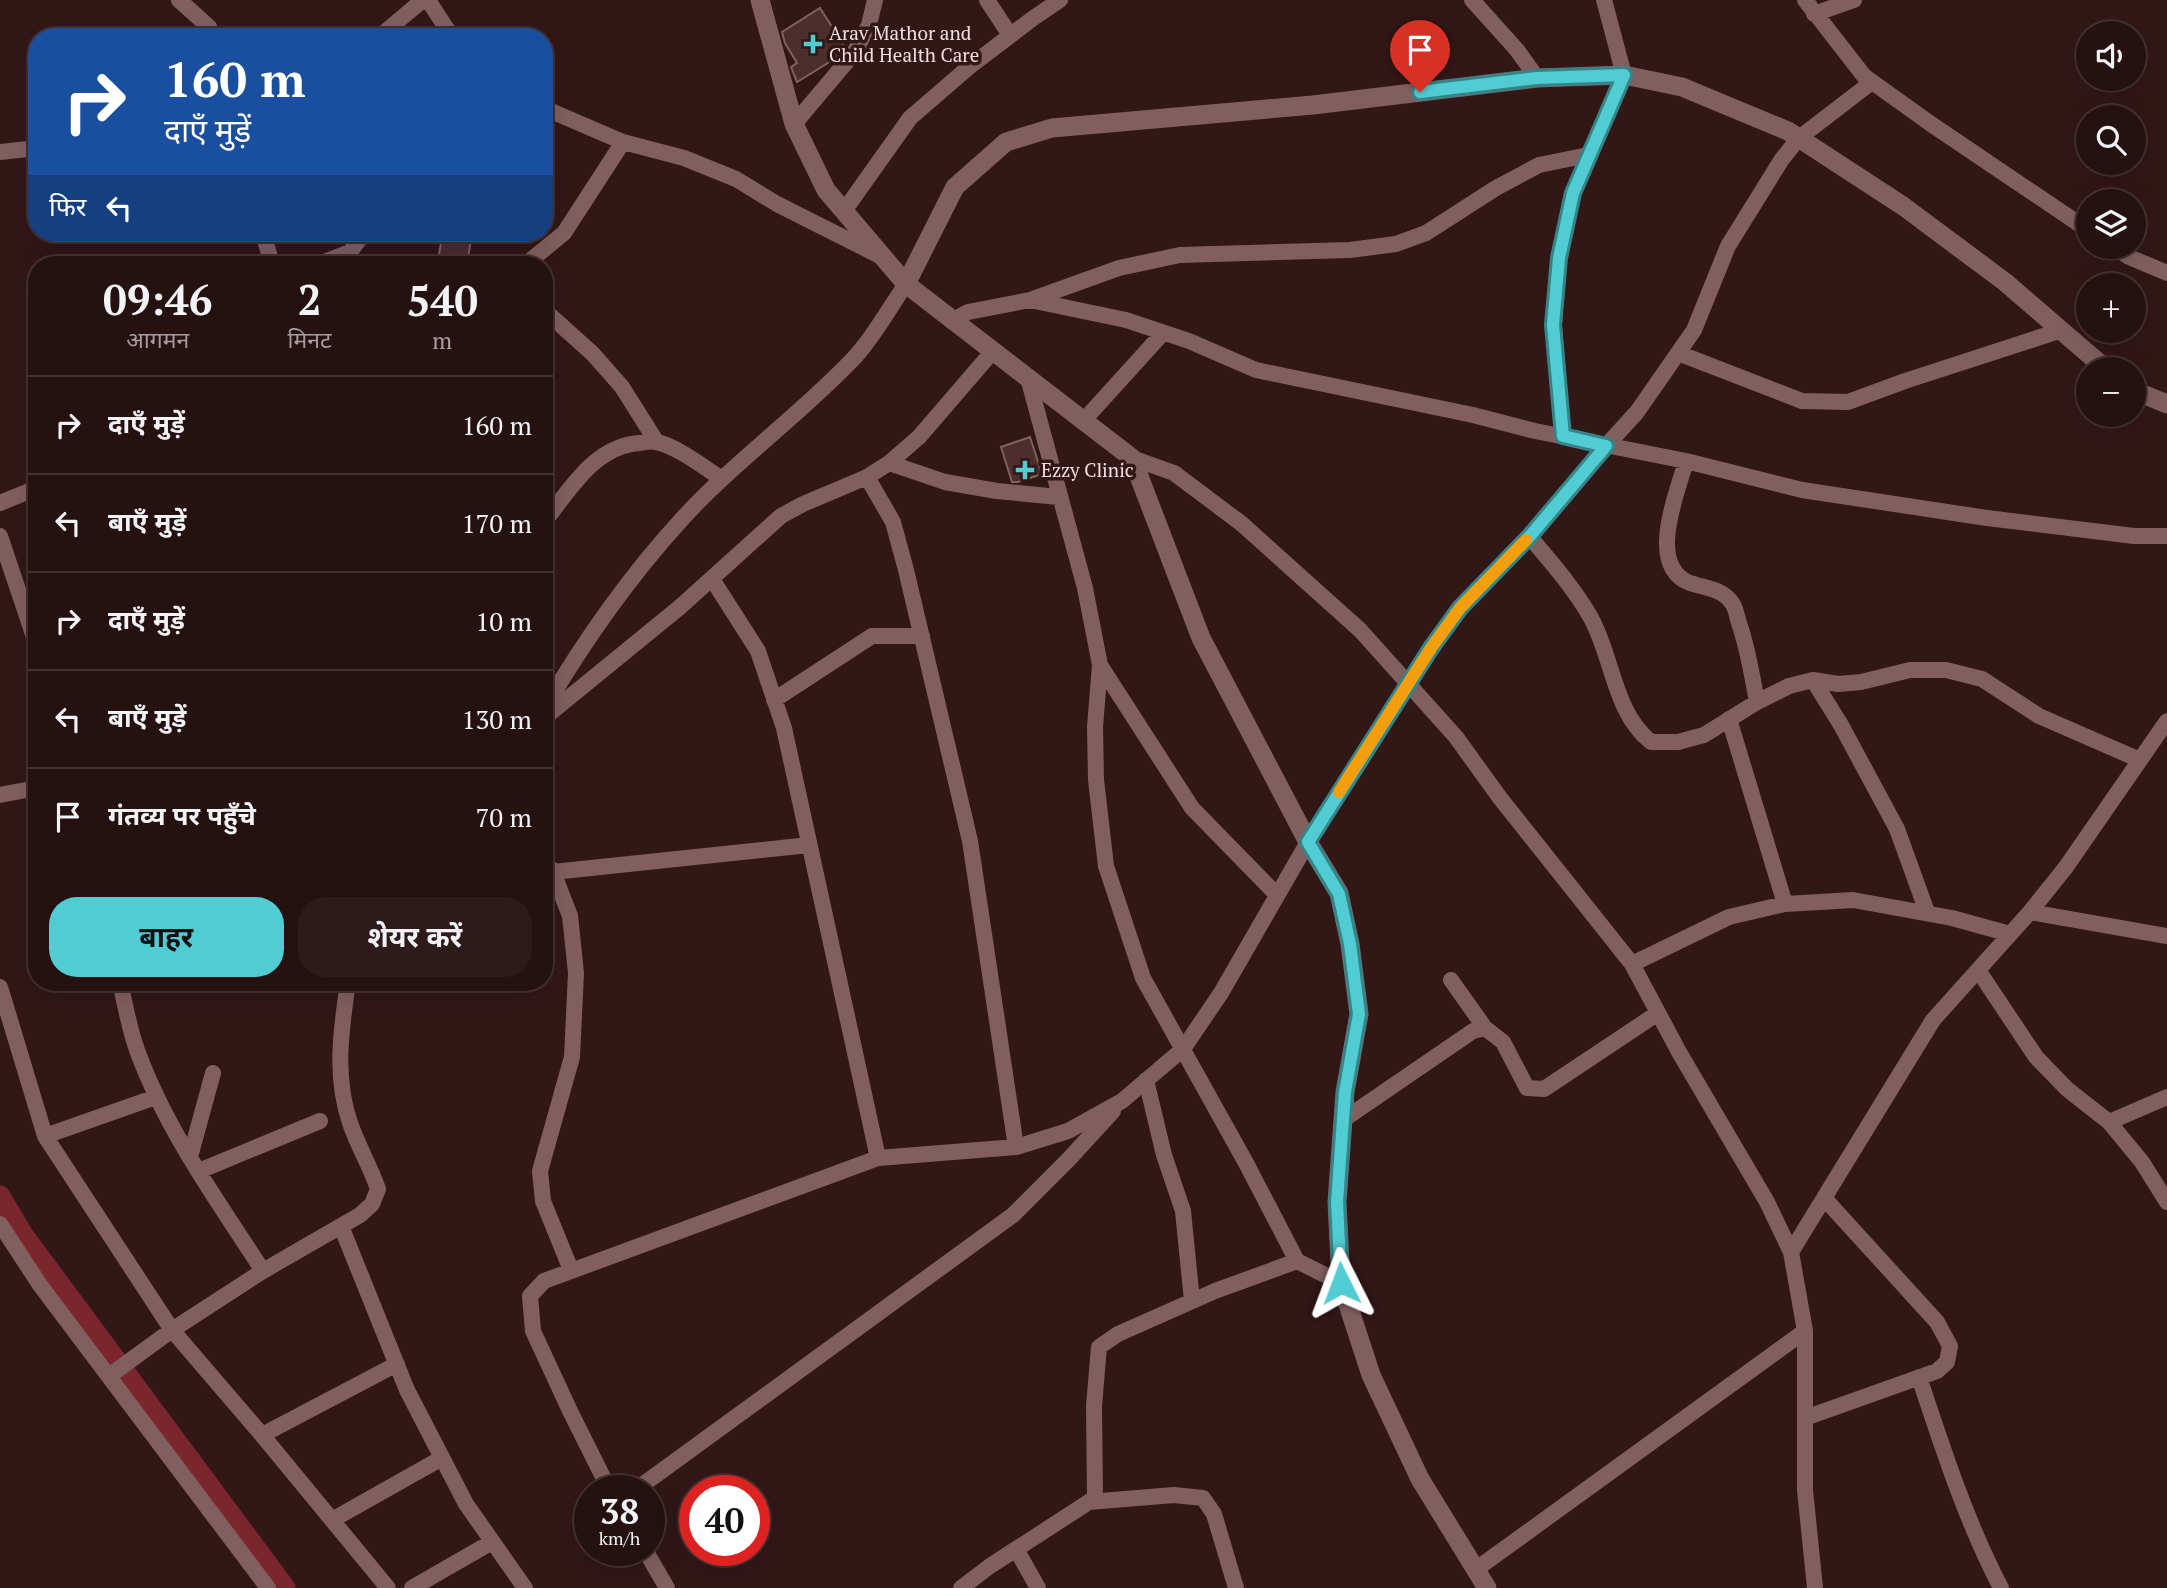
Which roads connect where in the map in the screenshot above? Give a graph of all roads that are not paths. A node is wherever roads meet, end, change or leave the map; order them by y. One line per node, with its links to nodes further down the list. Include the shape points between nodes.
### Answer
1 (179, 0): 11 (street)
2 (426, 0): 12 (street); 13 (street)
3 (760, 0): 19 (street)
4 (875, 0): 19 (street, via 869,25 854,53)
5 (987, 0): 14 (street)
6 (1060, 0): 14 (street)
7 (1472, 0): 16 (street)
8 (1604, 0): 15 (street)
9 (1854, 0): 10 (street)
10 (1809, 7): 17 (street)
11 (210, 28)
12 (390, 28)
13 (446, 28)
14 (1010, 36): 25 (street, via 910,118)
15 (1624, 75): 16 (street); 20 (street, via 1682,88); 24 (street)
16 (1537, 78): 35 (street, via 1313,105 1052,128 1006,142 954,187)
17 (1872, 82): 20 (street); 26 (street)
18 (553, 112): 21 (street)
19 (794, 124): 25 (street, via 826,190)
20 (1799, 138): 39 (street, via 1903,206); 42 (street, via 1728,246 1694,330)
21 (623, 142): 29 (street, via 564,233); 32 (street, via 684,158 736,179)
22 (28, 149): 23 (street)
23 (0, 152)
24 (1588, 155): 36 (street, via 1539,165 1426,233 1396,244 1350,250 1180,255 1119,268); 48 (street, via 1573,193 1559,258 1553,325)
25 (844, 211): 32 (street)
26 (2076, 222)
27 (357, 242): 30 (street)
28 (553, 242): 31 (street)
29 (553, 242)
30 (340, 256)
31 (536, 256)
32 (883, 257): 35 (street)
33 (2134, 259): 34 (street)
34 (2167, 273)
35 (906, 284): 38 (street); 55 (street, via 856,357)
36 (1030, 300): 38 (street, via 968,312); 40 (street)
37 (553, 318): 49 (street, via 622,387)
38 (952, 321): 41 (street)
39 (2062, 330): 42 (street, via 1848,402 1802,401); 43 (street)
40 (1163, 332): 47 (street); 48 (street, via 1256,370)
41 (993, 351): 44 (street); 53 (street, via 919,436)
42 (1678, 353): 50 (street, via 1637,412)
43 (2092, 357)
44 (1028, 378): 47 (street); 57 (street)
45 (2146, 395): 46 (street)
46 (2167, 404)
47 (1085, 419): 51 (street)
48 (1563, 436): 50 (street)
49 (656, 441): 55 (street); 59 (street, via 632,443 588,466)
50 (1606, 446): 52 (street); 61 (street)
51 (1132, 458): 68 (street, via 1174,473 1242,524 1360,630); 78 (street, via 1201,638)
52 (1686, 461): 62 (street, via 1802,490 1987,518); 71 (street, via 1665,549 1669,565 1676,576 1712,587 1732,602 1748,648)
53 (889, 463): 54 (street); 57 (street, via 945,482)
54 (867, 477): 63 (street, via 781,516); 65 (street, via 893,522)
55 (722, 479): 69 (street, via 625,587)
56 (28, 492): 58 (street)
57 (1059, 497): 66 (street, via 1085,588)
58 (0, 503)
59 (553, 511)
60 (0, 536): 64 (street)
61 (1530, 536): 68 (street, via 1460,608); 73 (street, via 1591,619 1636,731 1651,743 1678,742 1704,735)
62 (2167, 536)
63 (712, 579): 70 (street, via 758,651); 72 (street)
64 (28, 619)
65 (922, 636): 70 (street, via 872,636); 106 (street, via 970,841)
66 (1100, 665): 82 (street, via 1192,808); 96 (street, via 1096,780 1106,866 1143,978)
67 (1813, 680): 71 (street); 75 (street, via 1838,684 1910,670 1946,670 1982,679 2039,716); 84 (street, via 1896,829)
68 (1408, 683): 78 (street); 88 (street, via 1456,737)
69 (553, 694)
70 (774, 700): 79 (street)
71 (1757, 702): 73 (street)
72 (553, 711)
73 (1730, 719): 83 (street)
74 (2167, 721): 75 (street)
75 (2140, 760): 85 (street)
76 (28, 790): 77 (street)
77 (0, 795)
78 (1308, 842): 82 (street); 102 (street, via 1339,894 1359,1014)
79 (808, 845): 80 (street); 108 (street)
80 (553, 866)
81 (553, 876): 116 (street, via 570,916 576,973 572,1057 540,1171 543,1201)
82 (1277, 895): 96 (street)
83 (1785, 904): 84 (street, via 1853,900); 88 (street, via 1729,917)
84 (1927, 912): 86 (street)
85 (2030, 912): 86 (street); 87 (street)
86 (2010, 934): 89 (street)
87 (2167, 936)
88 (1632, 964): 94 (street)
89 (1978, 970): 104 (street, via 2036,1057); 110 (street, via 1933,1020)
90 (1451, 980): 95 (street)
91 (0, 987): 105 (street)
92 (122, 991): 99 (street, via 136,1048)
93 (347, 991): 113 (street, via 339,1048 342,1093 378,1189 372,1204)
94 (1658, 1013): 95 (street, via 1544,1089 1527,1088 1503,1042); 114 (street)
95 (1485, 1028): 102 (street)
96 (1183, 1049): 98 (street); 115 (street)
97 (213, 1073): 107 (street)
98 (1146, 1080): 101 (street); 119 (street, via 1183,1211)
99 (156, 1097): 105 (street); 107 (street)
100 (2167, 1097): 104 (street)
101 (1122, 1101): 106 (street, via 1069,1131); 129 (street, via 1013,1215)
102 (1343, 1120): 118 (street, via 1337,1202)
103 (320, 1121): 109 (street)
104 (2109, 1122): 111 (street, via 2143,1162)
105 (45, 1136): 120 (street)
106 (1016, 1147): 108 (street)
107 (190, 1157): 109 (street)
108 (878, 1158): 116 (street)
109 (199, 1171): 117 (street)
110 (1824, 1198): 114 (street); 124 (street, via 1945,1333 1951,1346 1947,1362)
111 (2167, 1202)
112 (0, 1224): 123 (street)
113 (341, 1226): 117 (street); 122 (street)
114 (1791, 1252): 121 (street)
115 (1297, 1261): 118 (street); 119 (street)
116 (571, 1270): 128 (street, via 544,1281 530,1296 533,1331)
117 (263, 1271): 120 (street)
118 (1341, 1283): 135 (street, via 1371,1375 1420,1479)
119 (1192, 1301): 130 (street, via 1118,1334 1100,1347 1094,1406 1095,1499)
120 (172, 1331): 123 (street); 126 (street)
121 (1805, 1331): 125 (street); 135 (street)
122 (397, 1364): 126 (street); 127 (street)
123 (109, 1376): 136 (street)
124 (1919, 1377): 125 (street); 146 (street, via 1957,1491)
125 (1805, 1418): 145 (street, via 1805,1490)
126 (262, 1434): 131 (street)
127 (442, 1458): 131 (street); 132 (street)
128 (602, 1475)
129 (656, 1475)
130 (1089, 1502): 133 (street); 143 (street, via 1174,1495 1203,1498 1214,1514)
131 (332, 1520): 137 (street)
132 (492, 1542): 138 (street); 139 (street)
133 (1016, 1549): 141 (street); 142 (street)
134 (654, 1566): 140 (street)
135 (1475, 1570): 144 (street)
136 (268, 1588)
137 (388, 1588)
138 (412, 1588)
139 (525, 1588)
140 (667, 1588)
141 (961, 1588)
142 (1038, 1588)
143 (1236, 1588)
144 (1487, 1588)
145 (1815, 1588)
146 (2001, 1588)

